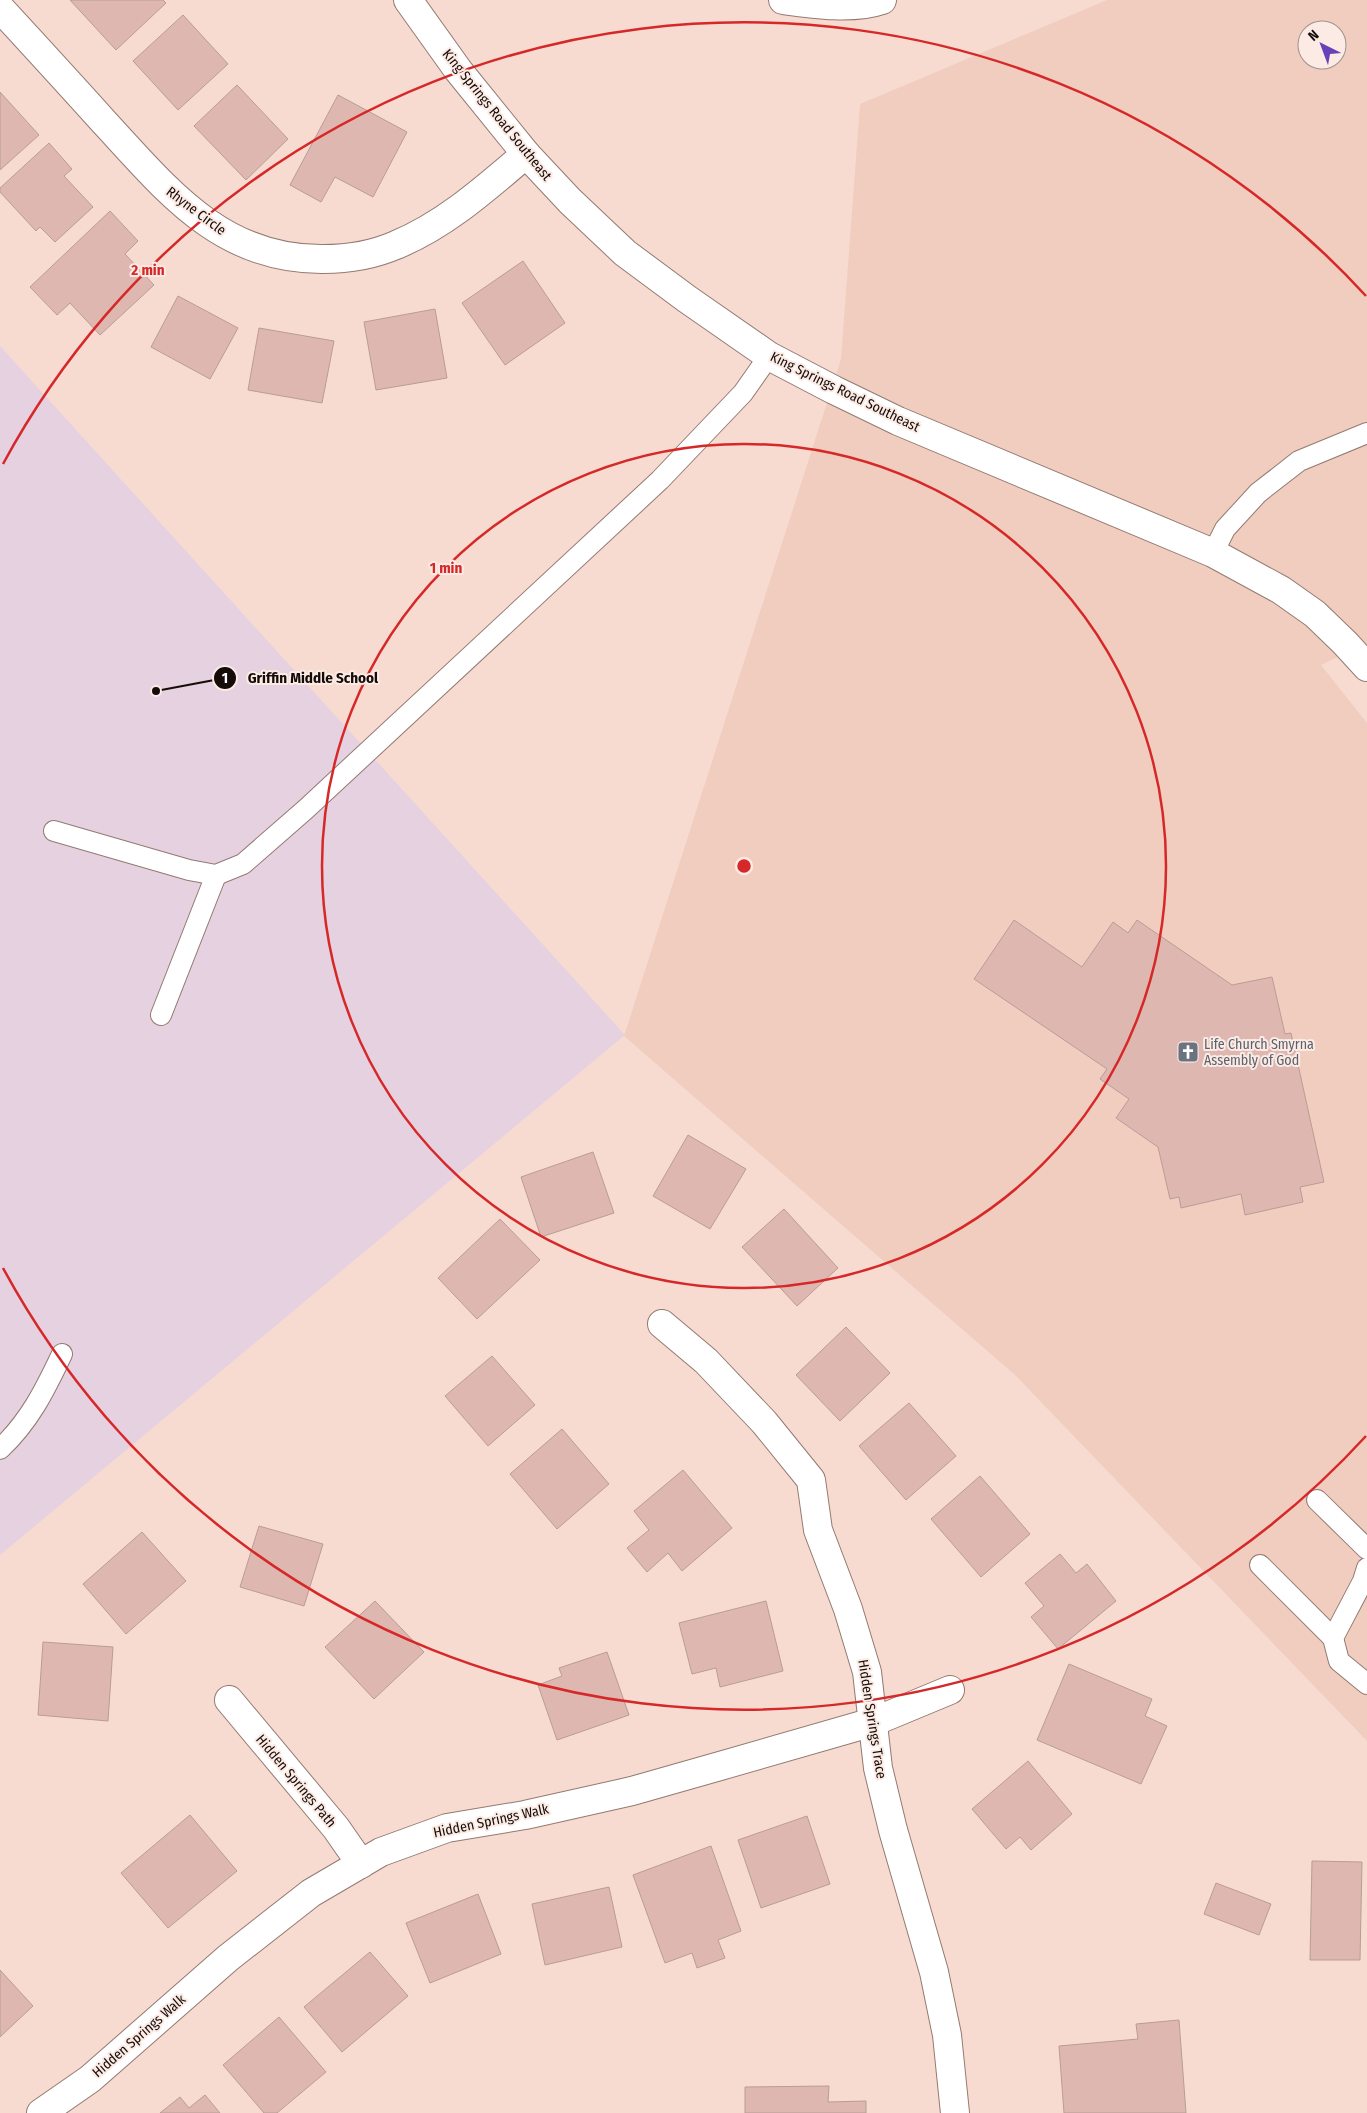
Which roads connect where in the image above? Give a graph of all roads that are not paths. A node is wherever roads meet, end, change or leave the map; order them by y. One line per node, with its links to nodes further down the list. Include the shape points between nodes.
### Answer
1 (408, 0): 5 (street, King Springs Road Southeast, via 458,70)
2 (783, 0): 3 (street, via 813,4 870,4)
3 (882, 0)
4 (0, 8): 5 (street, Rhyne Circle, via 164,187 215,229 270,253 308,259 344,259 397,245 460,208)
5 (526, 154): 6 (street, King Springs Road Southeast, via 625,253)
6 (769, 356): 8 (street, King Springs Road Southeast, via 898,420); 11 (lane, via 743,393 660,480 306,809 243,864)
7 (1367, 433): 8 (lane, via 1299,461 1258,493 1225,529)
8 (1213, 553): 9 (street, King Springs Road Southeast, via 1281,590 1315,614)
9 (1367, 667)
10 (54, 831): 11 (lane)
11 (216, 875): 12 (lane)
12 (161, 1015)
13 (662, 1324): 24 (street, Hidden Springs Trace, via 726,1382 811,1480 818,1530 848,1609 866,1672)
14 (62, 1354): 15 (lane, via 44,1391 18,1432)
15 (0, 1449)
16 (1317, 1500): 17 (lane)
17 (1367, 1549)
18 (1260, 1565): 20 (lane)
19 (1367, 1568): 20 (lane)
20 (1333, 1638): 21 (lane, via 1339,1661)
21 (1367, 1684)
22 (950, 1690): 24 (street, Hidden Springs Walk)
23 (229, 1700): 25 (street, Hidden Springs Path, via 336,1828)
24 (873, 1722): 25 (street, Hidden Springs Walk, via 632,1790 447,1828 381,1852); 27 (street, Hidden Springs Trace, via 878,1768 893,1830 934,1972 945,2026)
25 (361, 1864): 26 (street, Hidden Springs Walk, via 311,1893 228,1958 90,2079)
26 (41, 2113)
27 (955, 2113)

